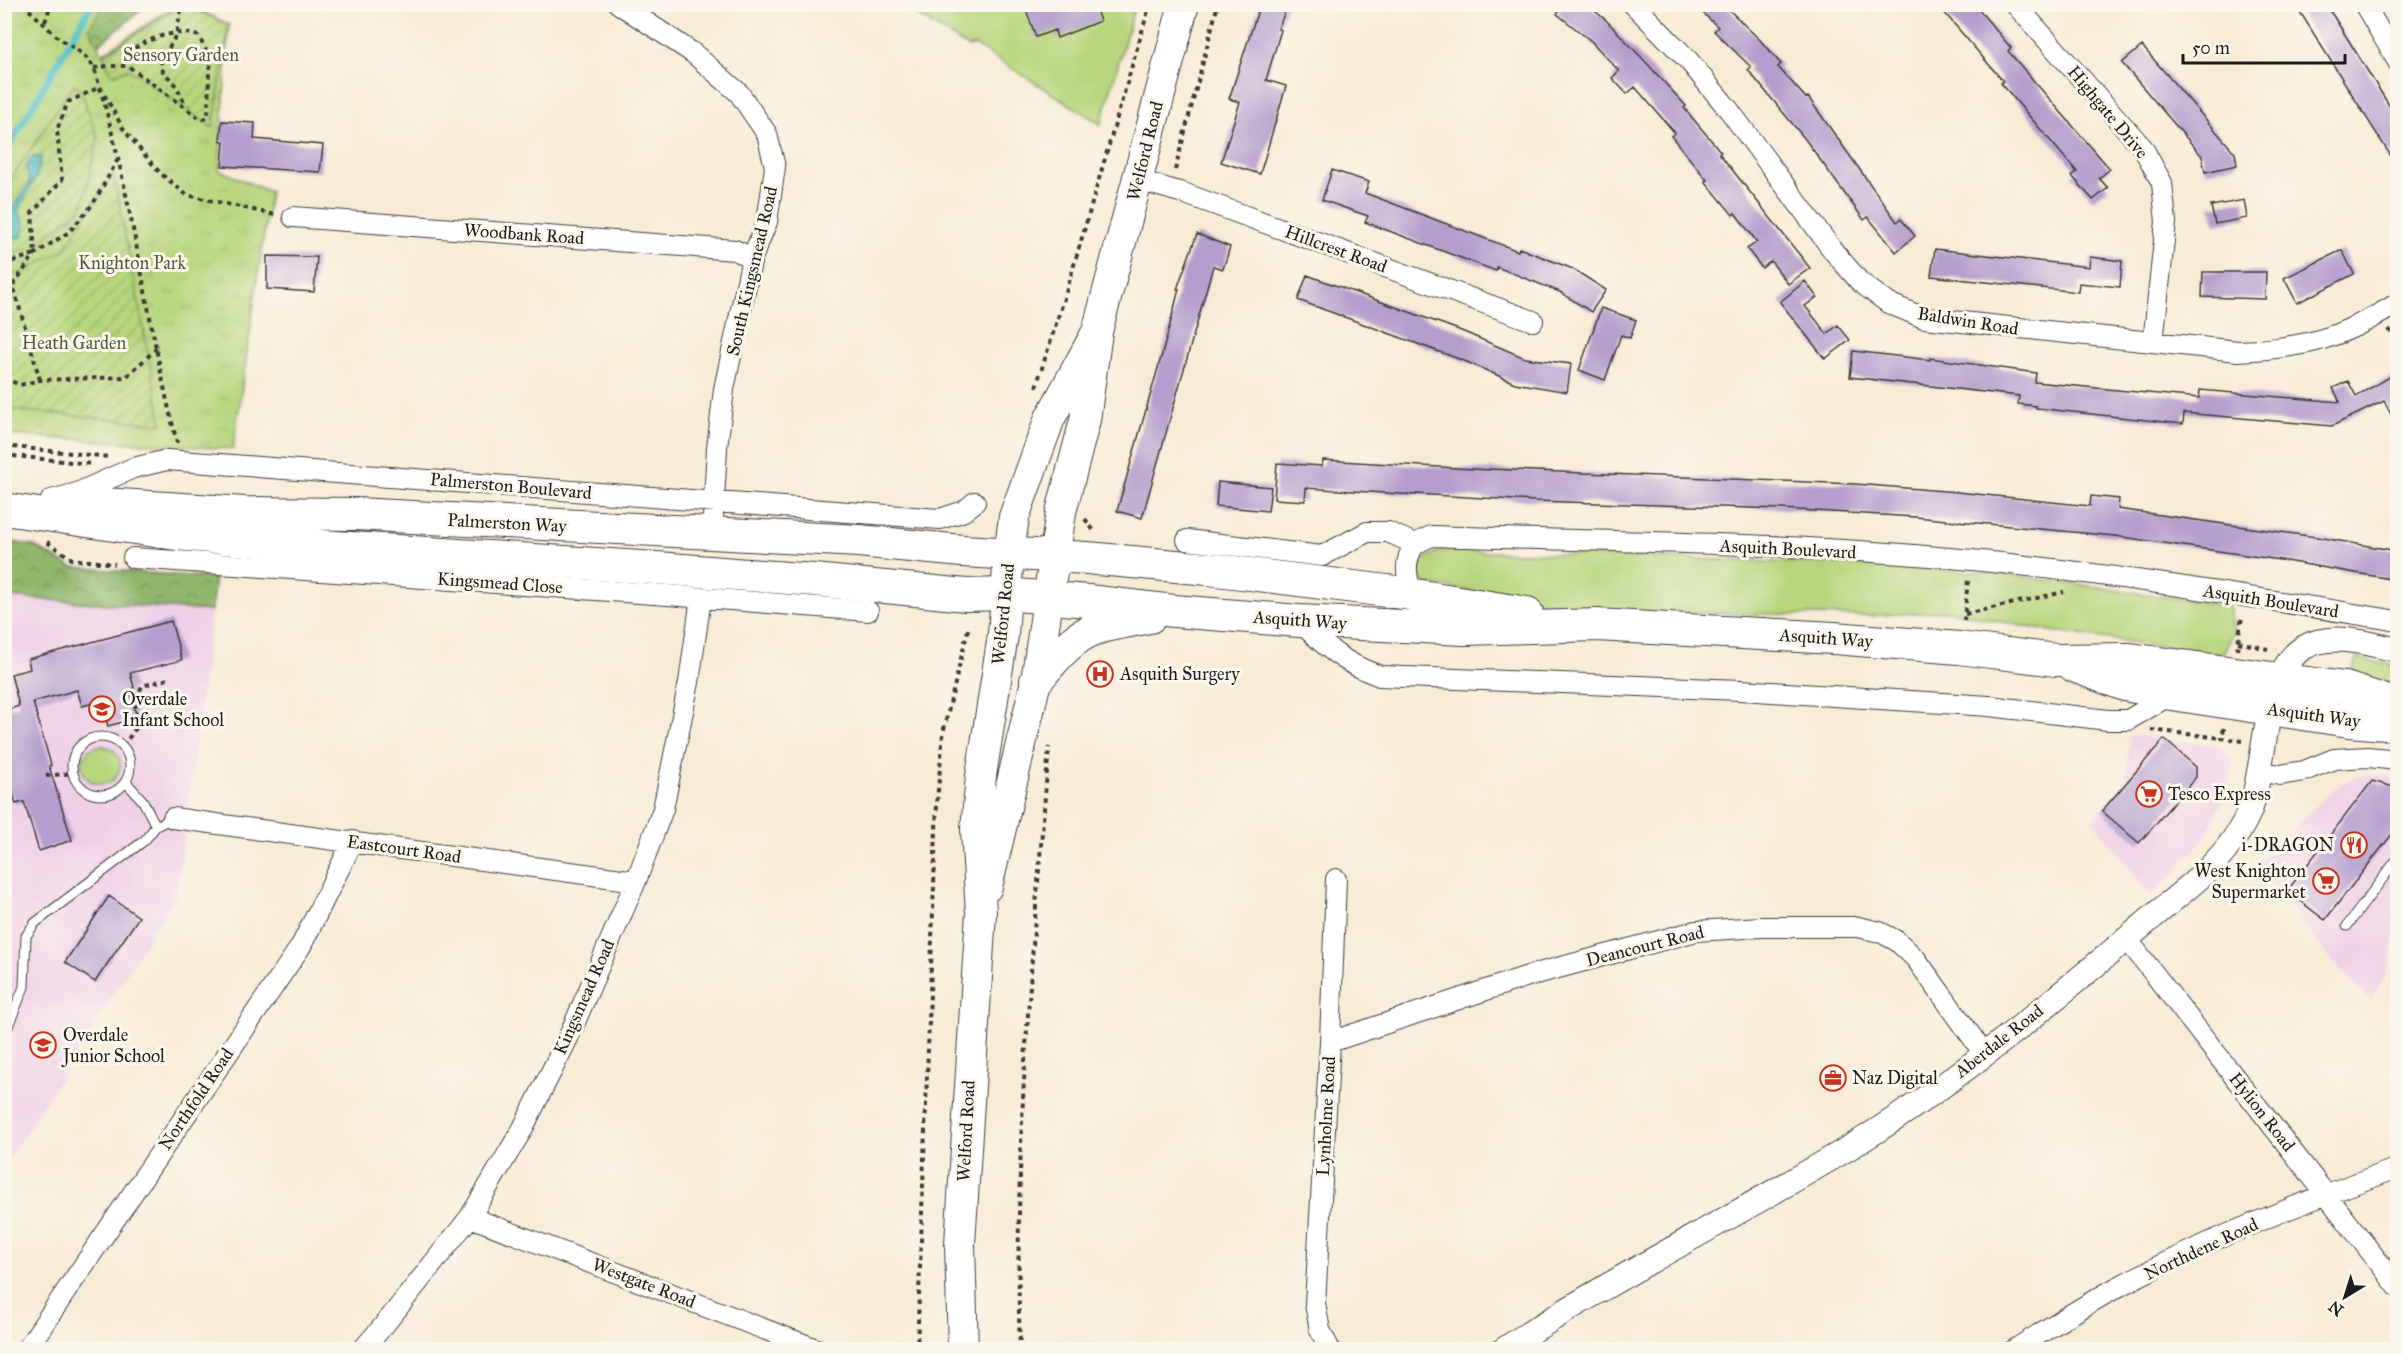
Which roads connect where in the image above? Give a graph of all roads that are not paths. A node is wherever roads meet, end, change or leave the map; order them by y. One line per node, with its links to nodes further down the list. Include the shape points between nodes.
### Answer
1 (619, 4): 9 (street, South Kingsmead Road, via 693,53 740,93 766,134 776,167 767,222)
2 (1184, 4): 7 (main road, Welford Road)
3 (1633, 4): 13 (street, Baldwin Road, via 1689,61 1729,110 1834,252 1860,282 1888,303 1924,318)
4 (2015, 4): 13 (street, Highgate Drive, via 2143,148 2162,183 2166,222)
5 (2364, 4): 6 (street)
6 (2397, 62)
7 (1138, 180): 11 (street, Hillcrest Road); 12 (main road, Welford Road)
8 (293, 217): 9 (street, Woodbank Road, via 735,250)
9 (752, 258): 16 (street, South Kingsmead Road, via 724,390)
10 (2397, 303): 13 (street, Baldwin Road, via 2342,334 2315,343 2238,351)
11 (1533, 321)
12 (1097, 332): 22 (main road, Welford Road, via 1050,418 1014,518); 23 (main road, Welford Road, via 1085,420)
13 (2153, 342)
14 (4, 498): 15 (highway, Palmerston Way)
15 (51, 500): 16 (street, Palmerston Boulevard, via 133,468 167,460); 19 (highway, Palmerston Way)
16 (714, 502): 17 (street, Palmerston Boulevard, via 940,519 964,511); 19 (street, South Kingsmead Road)
17 (975, 502)
18 (4, 509): 25 (highway, Palmerston Way, via 176,534)
19 (712, 535): 22 (highway, Palmerston Way, via 859,541); 25 (highway, via 722,554)
20 (1186, 540): 21 (street, via 1322,556 1367,532 1388,532)
21 (1416, 544): 27 (street, via 1406,566); 33 (street, Asquith Boulevard, via 1431,536 1790,548 1971,560 2126,578)
22 (1010, 554): 23 (highway, Asquith Way); 26 (main road, Welford Road)
23 (1054, 556): 27 (highway, Asquith Way, via 1209,568); 29 (main road, Welford Road)
24 (133, 558): 28 (street, Kingsmead Close)
25 (814, 580): 26 (highway, Palmerston Way, via 966,595)
26 (1005, 594): 29 (highway, Asquith Way); 50 (main road, Welford Road, via 1003,635 976,829)
27 (1413, 595): 34 (highway, Asquith Way)
28 (701, 598): 30 (street, Kingsmead Close); 49 (street, Kingsmead Road, via 689,682 663,809)
29 (1049, 598): 31 (highway, Asquith Way); 37 (main road, Welford Road)
30 (868, 611)
31 (1174, 611): 32 (highway, Asquith Way); 37 (highway, via 1096,628 1064,649)
32 (1299, 621): 34 (highway, Asquith Way, via 1464,629); 38 (street, via 1323,645 1353,666 1380,676 1741,690 1989,706 2108,720 2128,720)
33 (2397, 621)
34 (1596, 625): 36 (highway, Asquith Way, via 1834,638)
35 (2397, 650): 39 (street, via 2344,640 2305,646 2294,655)
36 (2056, 660): 38 (highway, Asquith Way, via 2125,685); 39 (highway, Asquith Way, via 2130,659)
37 (1036, 681): 50 (main road, Welford Road)
38 (2172, 694): 39 (highway, Asquith Way)
39 (2275, 694): 40 (highway, Asquith Way, via 2345,688); 41 (highway, Asquith Way, via 2349,721); 43 (street, Aberdale Road)
40 (2397, 705)
41 (2397, 725)
42 (2397, 760): 43 (street, via 2334,759 2280,775)
43 (2259, 771): 52 (street, Aberdale Road, via 2248,813 2231,843 2195,882)
44 (126, 782): 44 (lane, via 131,764 123,746 106,737 87,740 74,754 72,773 83,789 101,796 119,790); 45 (lane)
45 (164, 822): 46 (street, Eastcourt Road); 53 (lane, via 35,923 26,936 24,987)
46 (353, 841): 49 (street, Eastcourt Road); 60 (street, Northfold Road, via 301,946)
47 (2397, 858): 51 (lane)
48 (1336, 879): 54 (street, Lynholme Road)
49 (636, 881): 58 (street, Kingsmead Road, via 569,1036 522,1130)
50 (981, 913): 63 (main road, Welford Road, via 960,1244)
51 (2347, 926)
52 (2127, 939): 55 (street, Aberdale Road); 57 (street, Hylion Road)
53 (4, 1036)
54 (1330, 1042): 55 (street, Deancourt Road, via 1528,976 1696,931 1858,927 1897,941 1916,959); 64 (street, Lynholme Road, via 1315,1304 1320,1330)
55 (1985, 1055): 65 (street, Aberdale Road, via 1864,1139 1568,1307)
56 (2397, 1168): 57 (street, Northdene Road)
57 (2325, 1193): 59 (street, Hylion Road); 66 (street, Northdene Road, via 2116,1288)
58 (470, 1217): 61 (street, Kingsmead Road); 62 (street, Westgate Road)
59 (2397, 1287)
60 (26, 1350)
61 (363, 1350)
62 (819, 1350)
63 (963, 1350)
64 (1330, 1350)
65 (1503, 1350)
66 (2014, 1350)

